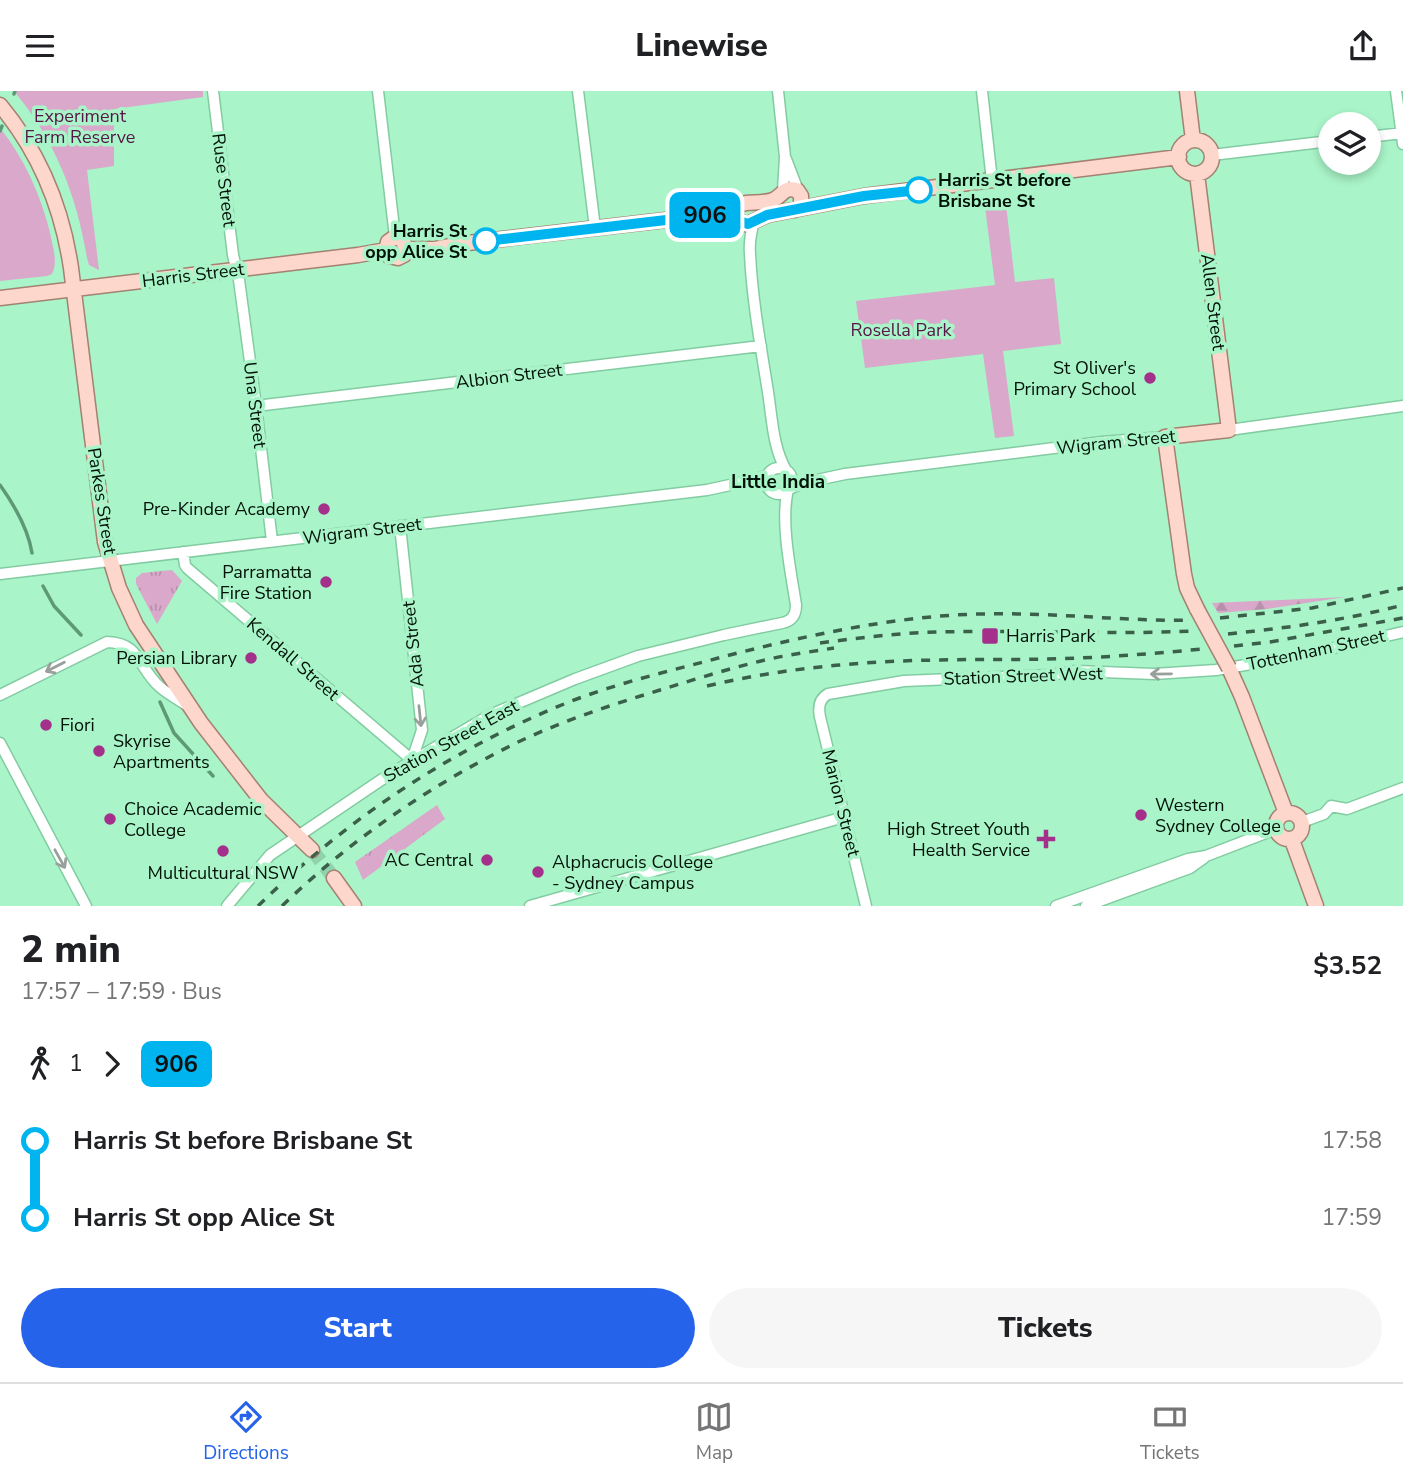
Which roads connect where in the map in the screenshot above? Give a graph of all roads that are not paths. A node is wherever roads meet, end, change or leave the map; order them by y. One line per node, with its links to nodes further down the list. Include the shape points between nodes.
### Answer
1 (213, 91): 29 (street, Ruse Street)
2 (378, 91): 26 (street)
3 (578, 91): 25 (street)
4 (778, 91): 14 (street)
5 (982, 91): 17 (street)
6 (1187, 91): 11 (main road)
7 (1396, 91): 9 (street)
8 (0, 105): 30 (main road, Parkes Street, via 37,158 58,207)
9 (1403, 136): 10 (street)
10 (1381, 137)
11 (1193, 140): 13 (main road, via 1208,145); 15 (main road, via 1184,144)
12 (1318, 142): 13 (street)
13 (1212, 155): 16 (main road, via 1206,170)
14 (785, 157): 18 (street); 19 (street)
15 (1178, 157): 16 (main road, via 1185,170); 17 (main road)
16 (1197, 173): 36 (main road, Allen Street)
17 (992, 181): 20 (main road)
18 (783, 191): 19 (main road, via 794,189); 21 (main road, via 772,200)
19 (800, 194): 20 (main road); 22 (main road, via 801,206)
20 (864, 196): 22 (main road)
21 (741, 205): 23 (main road); 24 (main road, via 737,212)
22 (795, 210): 24 (main road)
23 (709, 215): 24 (main road); 25 (main road)
24 (745, 222): 32 (street, via 751,230)
25 (595, 228): 27 (main road)
26 (395, 237): 27 (main road, via 402,239); 28 (main road, via 387,242)
27 (406, 249): 28 (main road, via 398,258)
28 (386, 250): 29 (main road, Harris Street)
29 (236, 269): 30 (main road, Harris Street); 33 (street, Una Street)
30 (73, 289): 31 (main road, Harris Street); 48 (main road, Parkes Street)
31 (0, 298)
32 (761, 346): 33 (street, Albion Street); 35 (street)
33 (256, 406): 46 (street, Una Street)
34 (1403, 406): 36 (street, Wigram Street)
35 (773, 425): 38 (street); 39 (street)
36 (1229, 430): 37 (main road, Wigram Street)
37 (1165, 436): 40 (street, Wigram Street); 51 (main road, bridge, via 1187,587)
38 (787, 471): 39 (street); 40 (street, Wigram Street); 42 (street, via 792,480)
39 (770, 472): 41 (street, Wigram Street); 43 (street, via 766,482)
40 (828, 476): 42 (street, Wigram Street)
41 (723, 488): 43 (street, Wigram Street); 44 (street, Wigram Street)
42 (789, 489): 43 (street); 45 (street)
43 (772, 491): 45 (street)
44 (400, 526): 46 (street, Wigram Street); 56 (street, Ada Street, one-way to 56, via 422,730)
45 (786, 533): 56 (street, Station Street East, via 796,605 793,618 638,656 575,679 490,715)
46 (272, 541): 47 (street, Wigram Street)
47 (183, 552): 48 (street, Wigram Street); 56 (street, Kendall Street, via 187,568)
48 (110, 561): 49 (street, Wigram Street); 54 (main road, Parkes Street, via 136,625)
49 (0, 574)
50 (1403, 632): 51 (street, Tottenham Street)
51 (1229, 668): 53 (street, Station Street West, one-way to 53, via 892,682 833,692); 58 (main road)
52 (0, 695): 54 (street, one-way to 52, via 159,687 132,650 117,642 107,642)
53 (820, 699): 59 (street, Marion Street, via 818,708)
54 (190, 708): 62 (main road, Parkes Street, via 261,800)
55 (0, 743): 67 (street, one-way to 67)
56 (412, 761): 62 (street, Station Street East)
57 (1403, 788): 60 (street, via 1347,809 1331,806 1324,814)
58 (1286, 813): 60 (main road); 61 (main road)
59 (844, 817): 70 (street); 71 (street, Marion Street)
60 (1302, 822): 63 (main road, via 1301,834)
61 (1276, 829): 63 (main road, via 1282,838); 65 (street)
62 (298, 836): 64 (main road, Parkes Street); 68 (street, Station Street East, via 270,855)
63 (1292, 840): 74 (main road)
64 (312, 850)
65 (1206, 856): 72 (street); 73 (street, via 1190,868)
66 (334, 878): 69 (main road)
67 (86, 906)
68 (227, 906)
69 (354, 906)
70 (530, 906)
71 (866, 906)
72 (1056, 906)
73 (1086, 906)
74 (1316, 906)

